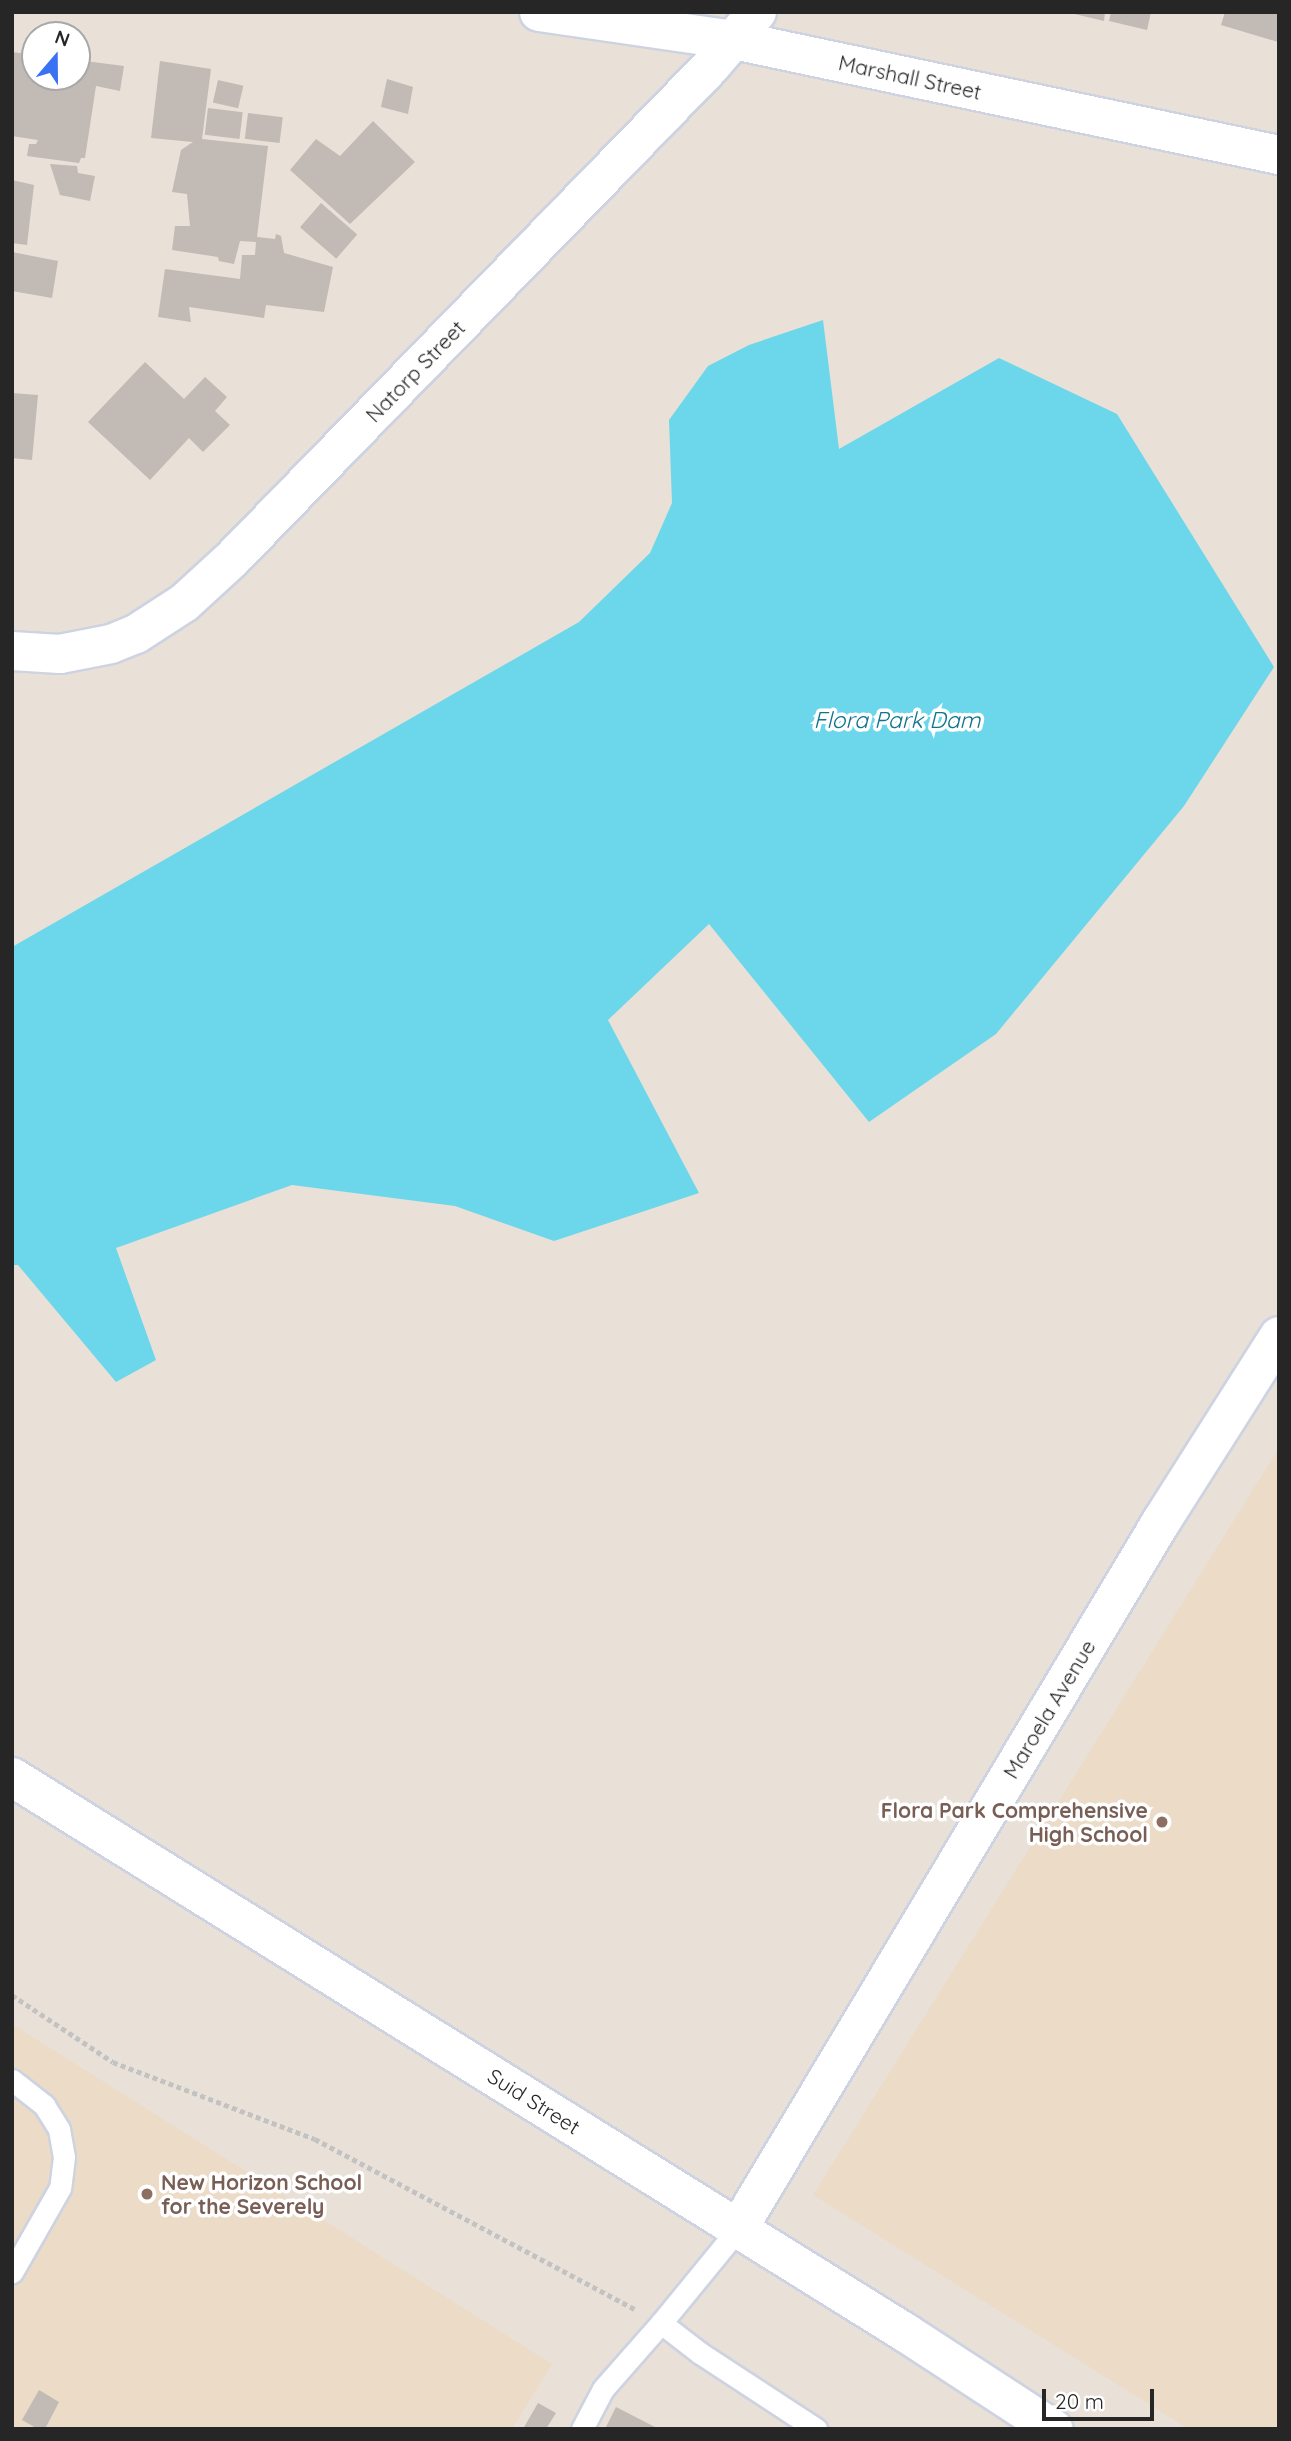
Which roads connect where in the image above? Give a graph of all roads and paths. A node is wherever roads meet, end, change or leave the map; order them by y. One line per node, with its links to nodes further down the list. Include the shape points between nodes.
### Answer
1 (539, 12): 2 (street, Marshall Street)
2 (746, 26): 3 (street, Marshall Street); 4 (street, Natorp Street, via 241,550 184,603 136,634 111,644 60,654)
3 (1279, 155)
4 (20, 653)
5 (1279, 1336): 9 (street, Maroela Avenue, via 1161,1522)
6 (12, 1777): 9 (street, Suid Street)
7 (12, 1995): 11 (path, via 113,2062 315,2139)
8 (12, 2080): 10 (lane, via 44,2105 59,2129 64,2157 60,2188)
9 (738, 2229): 11 (lane); 12 (street, Suid Street)
10 (12, 2272)
11 (661, 2323): 13 (lane, via 603,2389); 14 (lane)
12 (1037, 2425)
13 (582, 2429)
14 (816, 2429)

